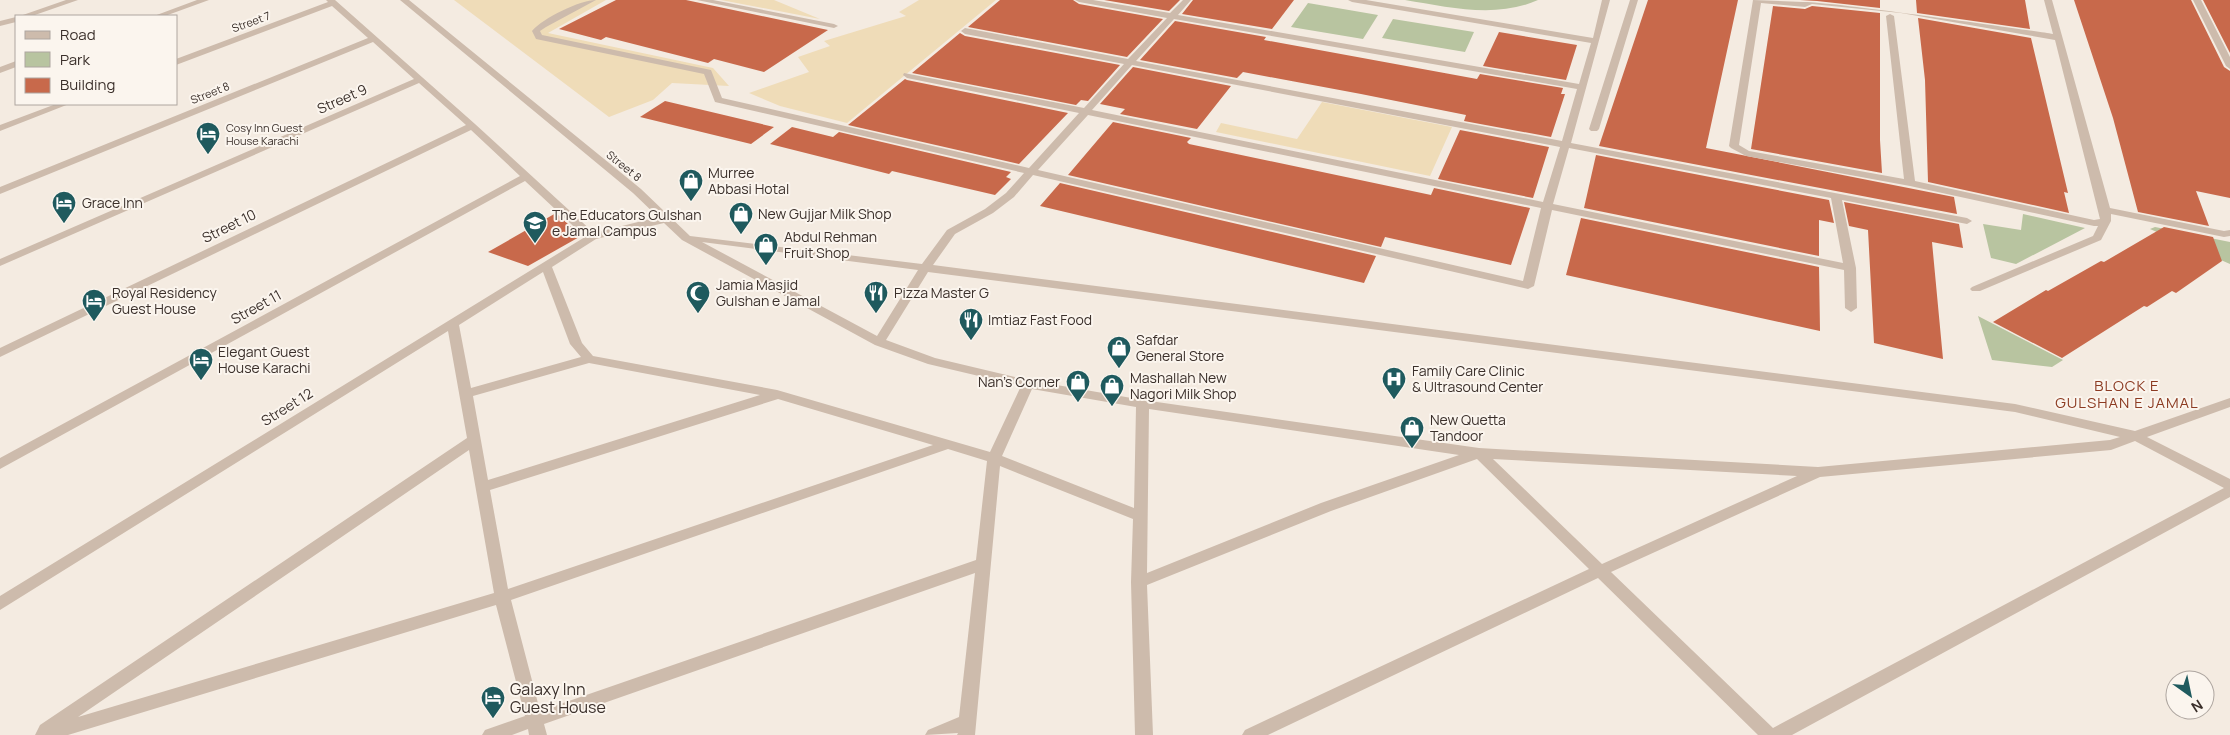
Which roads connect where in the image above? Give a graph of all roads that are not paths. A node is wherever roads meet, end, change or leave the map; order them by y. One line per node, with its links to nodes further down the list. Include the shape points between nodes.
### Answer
1 (74, 0): 17 (street)
2 (206, 0): 18 (street)
3 (404, 0): 49 (street, Street 8, via 637,191)
4 (592, 0): 42 (street, via 543,25 536,32 539,37 708,72 718,100)
5 (701, 0): 23 (street)
6 (1079, 0): 19 (street)
7 (1187, 0): 19 (street)
8 (1352, 0): 27 (street)
9 (1606, 0): 27 (street)
10 (1634, 0): 40 (street)
11 (1757, 0): 15 (street); 44 (street, via 1734,146 1746,153)
12 (2048, 0): 25 (street)
13 (2197, 0): 31 (street)
14 (332, 2): 26 (street); 28 (street, Street 7)
15 (1805, 6): 16 (street, via 1810,1); 20 (street, via 1871,17)
16 (1901, 11): 20 (street); 25 (street)
17 (27, 15)
18 (161, 15)
19 (1173, 16): 29 (street); 35 (street)
20 (1890, 16): 44 (street)
21 (15, 19): 22 (street)
22 (0, 24)
23 (834, 26)
24 (965, 31): 29 (street)
25 (2059, 38): 48 (street)
26 (373, 39): 34 (street); 45 (street, Street 8)
27 (1596, 41): 35 (street)
28 (178, 61)
29 (1132, 61): 37 (street); 41 (street)
30 (15, 64): 32 (street)
31 (2230, 66)
32 (0, 70)
33 (907, 74): 37 (street)
34 (419, 80): 38 (street); 54 (street, Street 9)
35 (1582, 87): 41 (street)
36 (61, 105): 39 (street)
37 (1085, 112): 42 (street); 47 (street)
38 (472, 126): 43 (street); 62 (street, Street 10)
39 (0, 128)
40 (1594, 129)
41 (1565, 144): 46 (street); 47 (street)
42 (1032, 171): 47 (street, via 1528,286); 56 (street, via 1010,195 989,211 951,232)
43 (526, 176): 52 (street); 74 (street, Street 11)
44 (1910, 183): 48 (street, via 2094,223)
45 (0, 191)
46 (1836, 196): 50 (street); 57 (street)
47 (1547, 207): 57 (street)
48 (2105, 216): 51 (street); 58 (street, via 2097,238)
49 (665, 219): 52 (street, Street 12); 53 (street, Street 8)
50 (1968, 221)
51 (2230, 233)
52 (592, 237): 55 (street, Street 12)
53 (686, 238): 56 (street); 61 (street, Street 8)
54 (0, 263)
55 (546, 265): 60 (street, Street 12); 63 (street, via 576,344)
56 (925, 268): 61 (street); 69 (street, via 2015,408)
57 (1850, 268): 59 (street)
58 (1976, 289)
59 (1851, 308)
60 (452, 323): 65 (street); 84 (street, Street 12)
61 (879, 342): 64 (street, Street 8, via 932,361)
62 (0, 353)
63 (589, 359): 65 (street); 66 (street)
64 (1028, 384): 68 (street, Street 8); 73 (street)
65 (466, 394): 70 (street)
66 (777, 394): 71 (street); 77 (street)
67 (2230, 402): 69 (street)
68 (1143, 404): 72 (street, Street 8); 79 (street)
69 (2136, 436): 75 (street, via 2111,445); 76 (street)
70 (474, 440): 77 (street); 87 (street)
71 (949, 444): 73 (street); 83 (street)
72 (1479, 453): 75 (street, Street 8); 81 (street); 82 (street, via 1326,507)
73 (994, 458): 79 (street); 80 (street)
74 (0, 464)
75 (1818, 472): 81 (street)
76 (2230, 485)
77 (482, 487): 83 (street)
78 (2230, 491): 95 (street)
79 (1140, 516): 82 (street)
80 (983, 564): 85 (street); 86 (street)
81 (1600, 571): 93 (street); 94 (street)
82 (1139, 582): 92 (street)
83 (502, 597): 85 (street); 88 (street)
84 (0, 604)
85 (534, 719): 89 (street); 90 (street)
86 (966, 728): 91 (street)
87 (39, 735)
88 (44, 735)
89 (491, 735)
90 (538, 735)
91 (934, 735)
92 (1144, 735)
93 (1251, 735)
94 (1769, 735)
95 (1776, 735)

